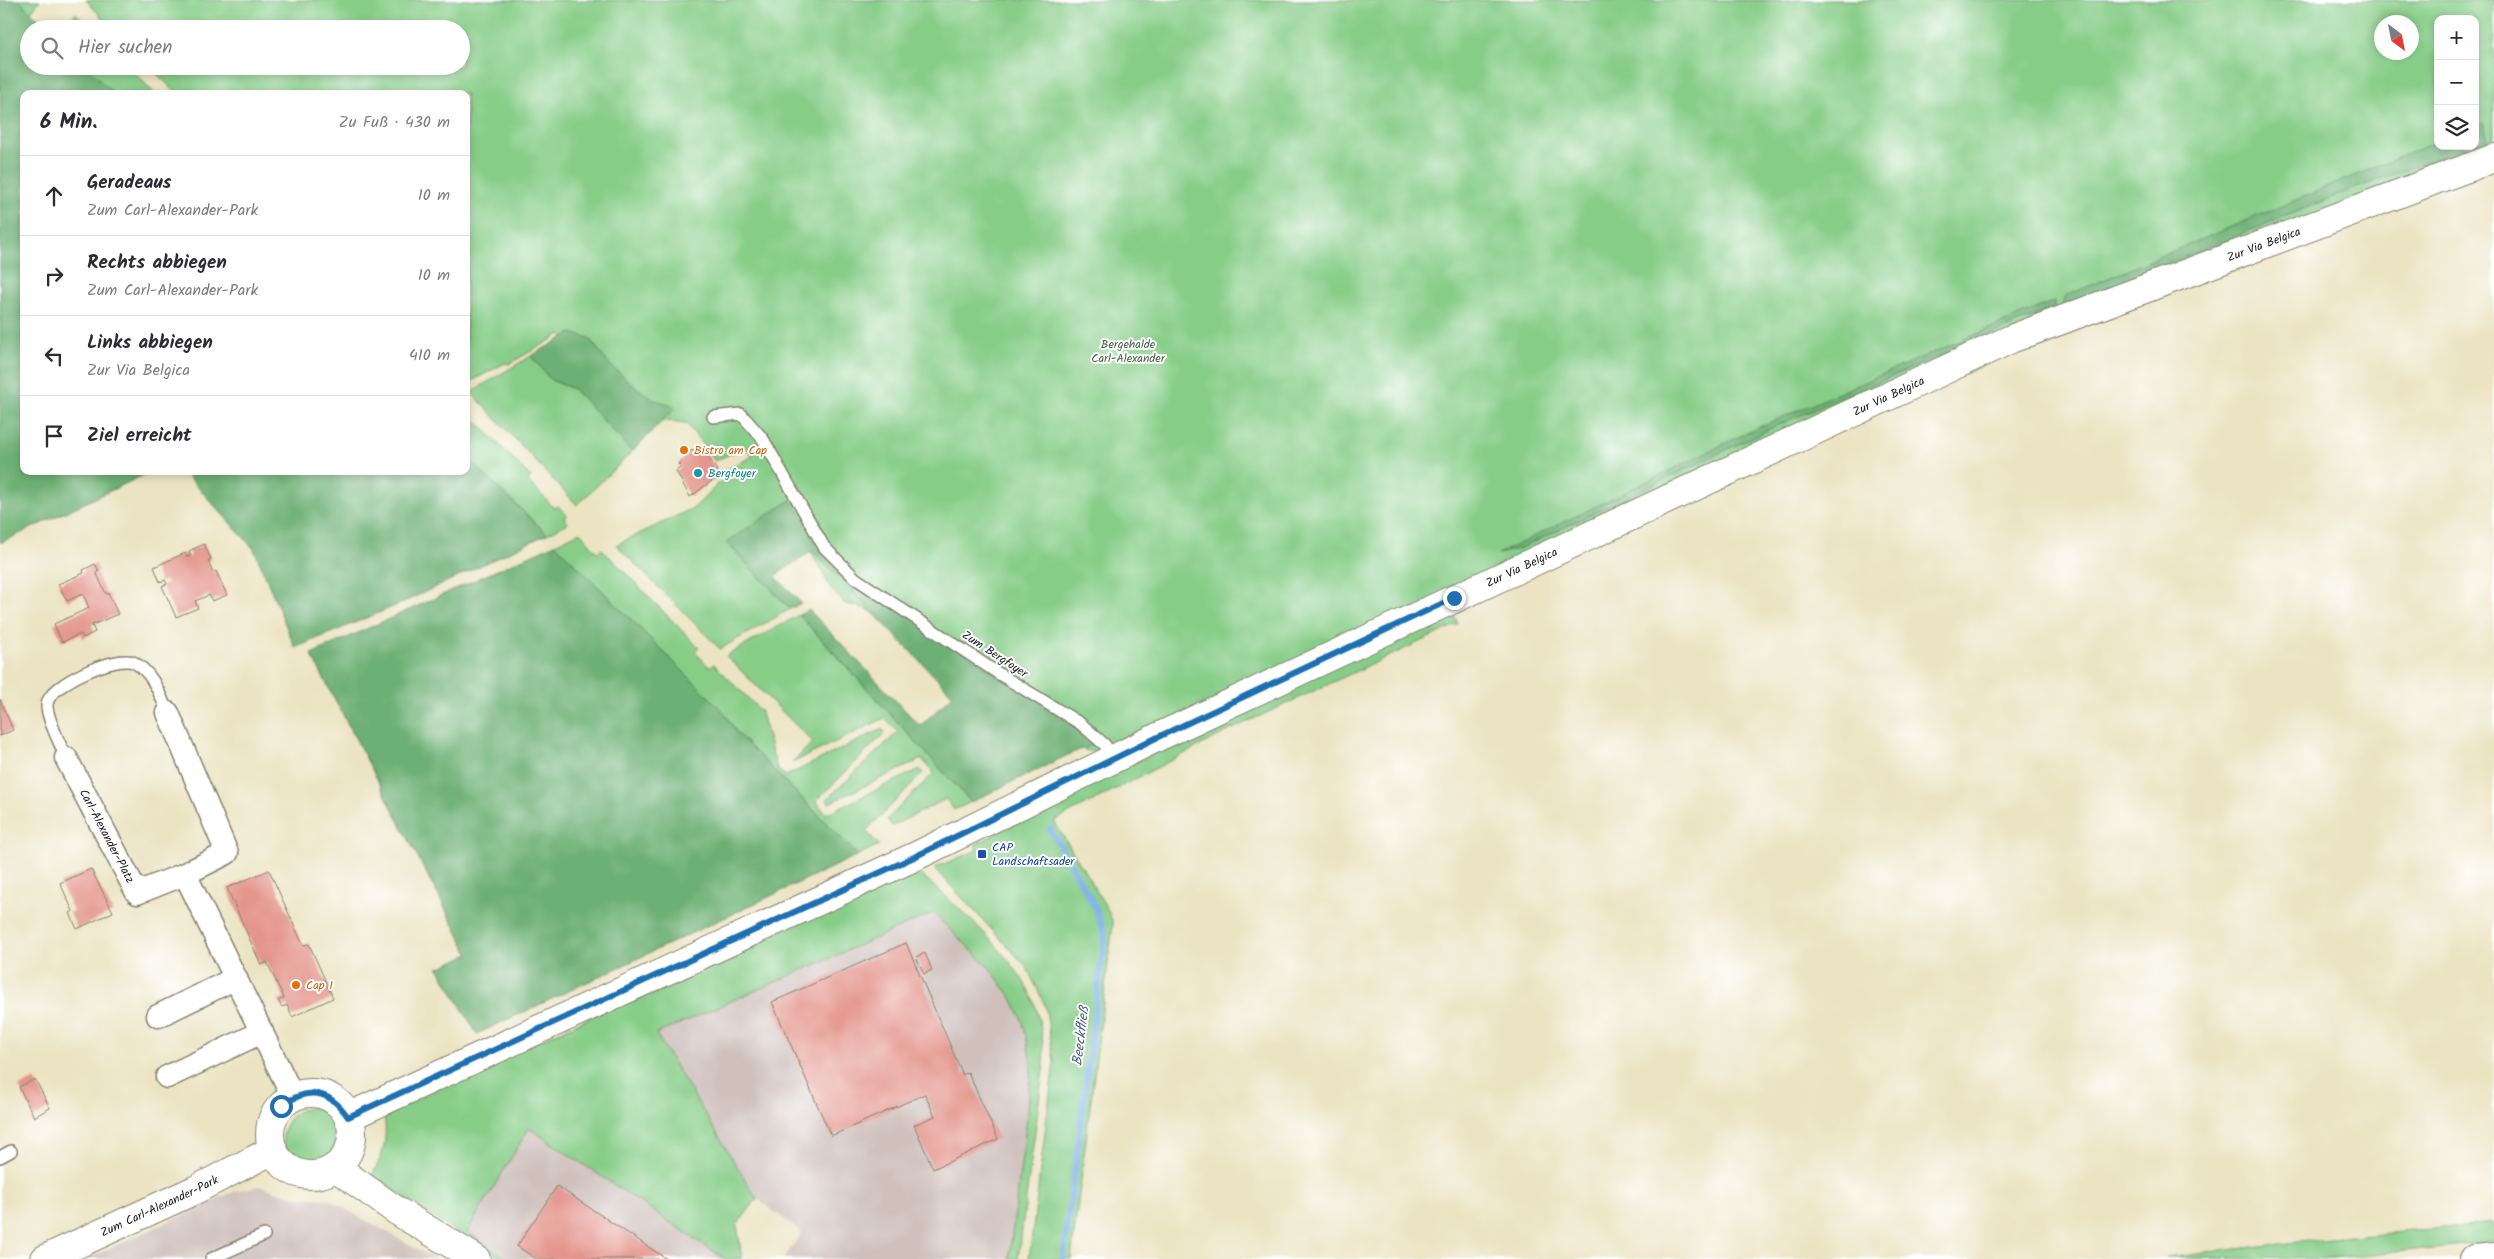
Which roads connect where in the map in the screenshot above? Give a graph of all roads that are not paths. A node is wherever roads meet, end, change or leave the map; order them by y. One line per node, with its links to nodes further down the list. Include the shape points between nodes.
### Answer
1 (2494, 158): 5 (street, Zur Via Belgica, via 2011,339)
2 (712, 416): 5 (lane, Zum Bergfoyer, via 741,414 751,424 763,439 824,547 855,578 1081,724 1105,745)
3 (168, 713): 4 (lane, via 152,678 126,659 116,660 60,685 49,695 49,716); 6 (street, Carl-Alexander-Platz, via 226,853)
4 (66, 758): 6 (street, Carl-Alexander-Platz, via 137,893)
5 (1113, 759): 12 (street, Zur Via Belgica, via 914,857)
6 (185, 874): 7 (street)
7 (236, 978): 8 (street); 9 (street)
8 (158, 1016)
9 (262, 1032): 10 (street); 11 (street)
10 (168, 1077)
11 (293, 1097): 12 (street, via 306,1093 331,1098); 13 (street, via 281,1106 273,1120 270,1135)
12 (348, 1117): 16 (street, via 352,1130 351,1144)
13 (274, 1150): 16 (street, via 281,1163 300,1173 322,1174); 18 (street, Zum Carl-Alexander-Park)
14 (12, 1151): 15 (lane)
15 (0, 1157)
16 (335, 1167): 21 (street, via 397,1211)
17 (264, 1235): 20 (lane)
18 (57, 1257)
19 (2494, 1257): 22 (street)
20 (211, 1259)
21 (476, 1259)
22 (2474, 1259)

